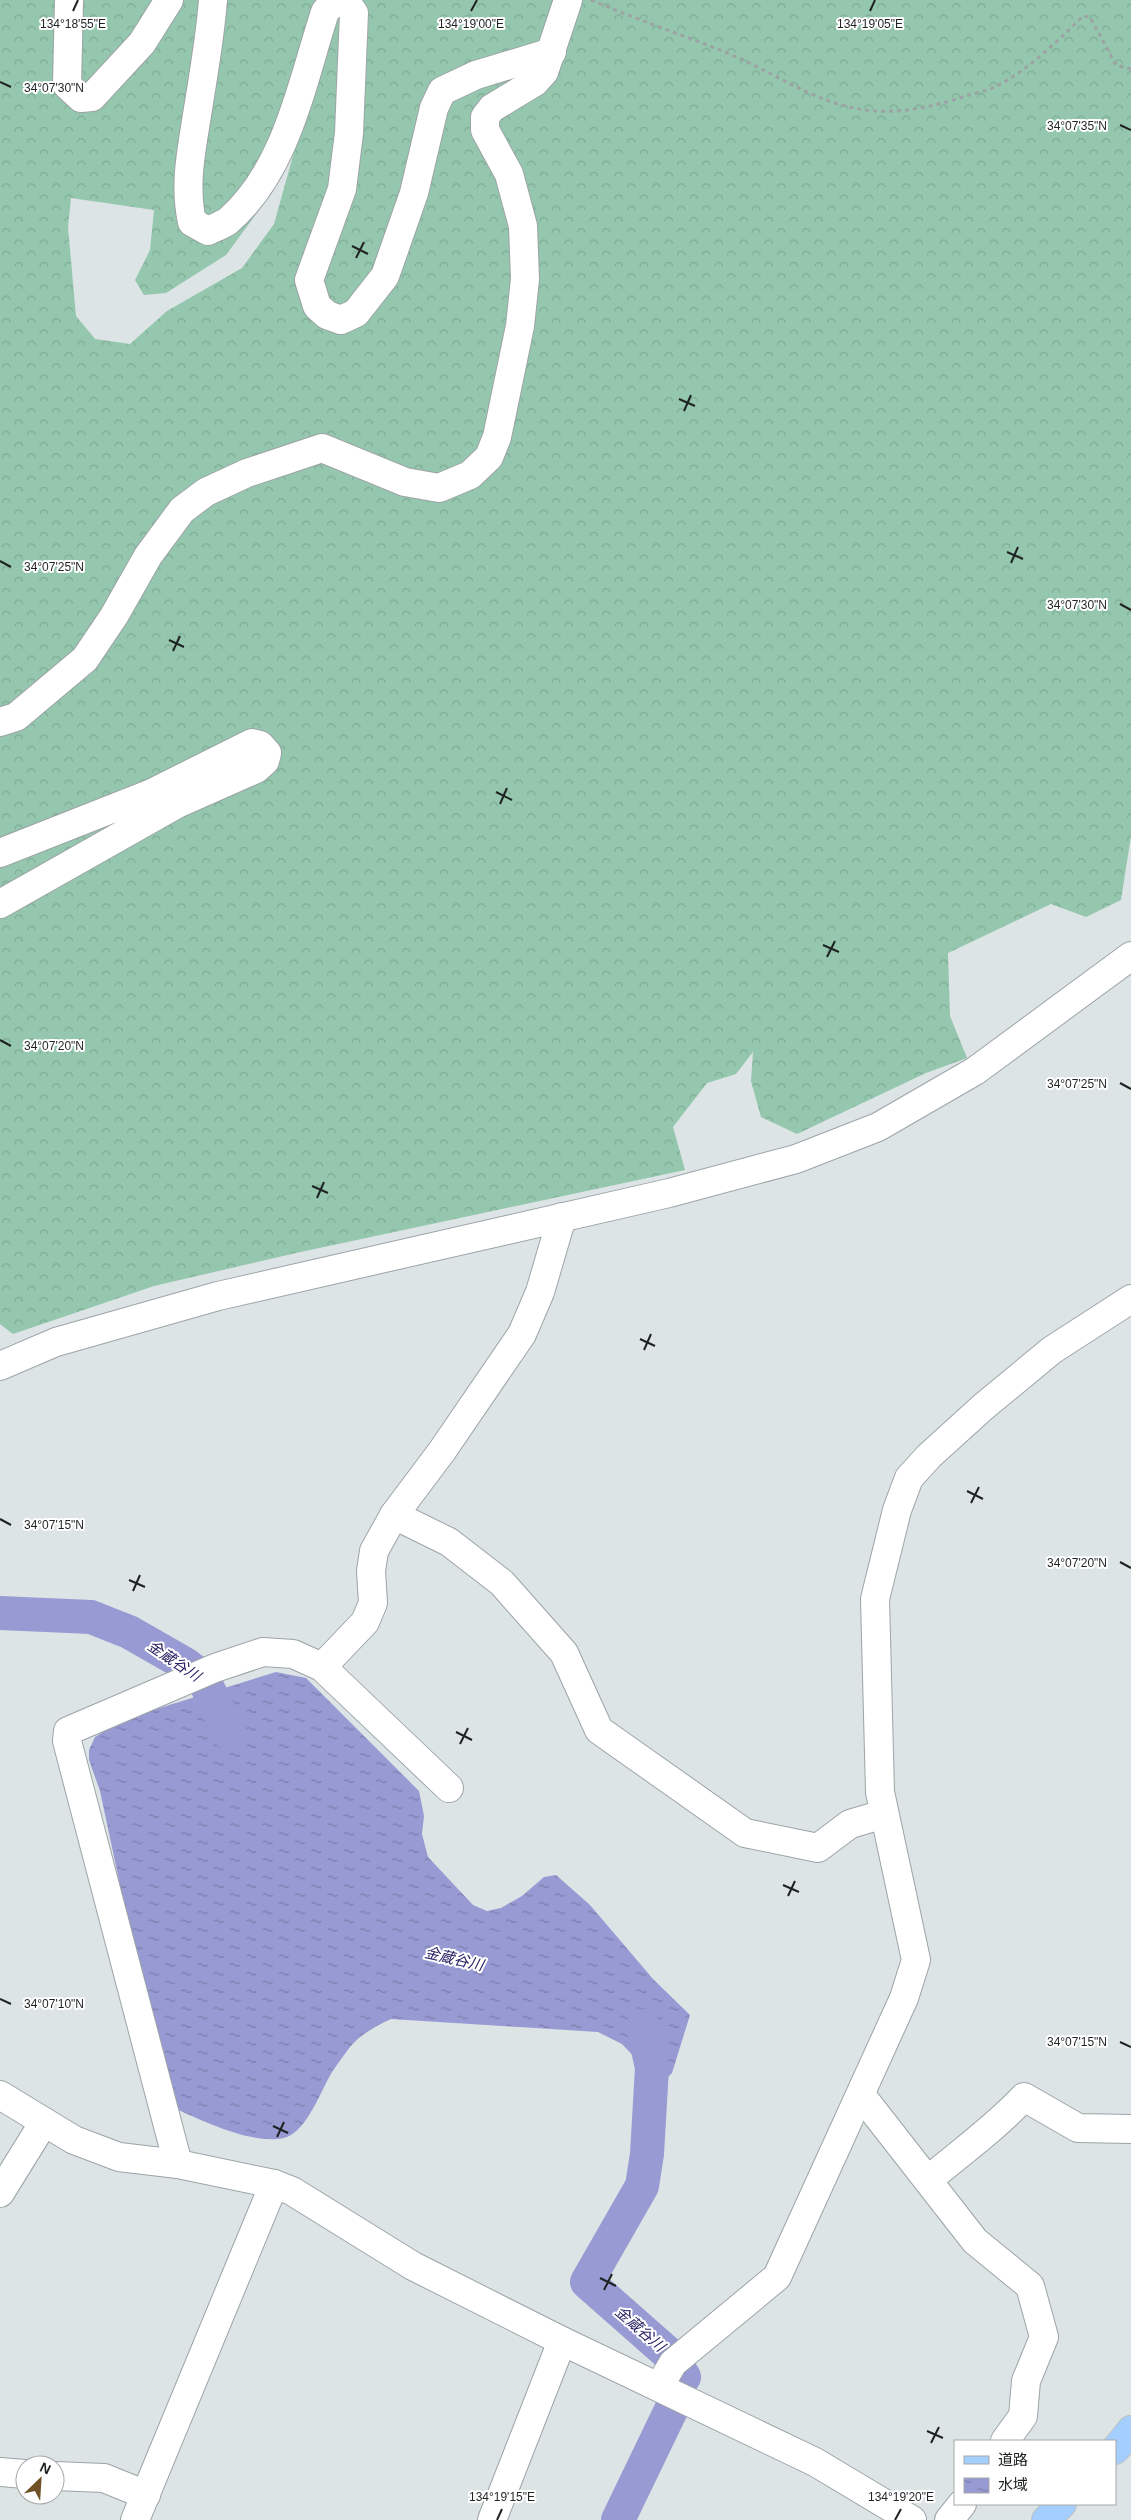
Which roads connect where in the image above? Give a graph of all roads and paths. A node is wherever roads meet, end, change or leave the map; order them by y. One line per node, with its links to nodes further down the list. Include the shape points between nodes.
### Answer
1 (69, 0): 2 (street, via 67,85 81,98 92,96 142,43)
2 (169, 0)
3 (213, 0): 6 (street, via 187,198 192,222 208,231 227,222 253,194 283,142 326,12 333,2 346,2 354,13 342,189 309,280 317,306 327,315 341,320 356,313 385,276 414,193 434,108 442,91 476,75)
4 (568, 0): 6 (street)
5 (591, 0): 7 (path, via 739,58 817,95 852,108 883,113 934,106 995,87 1032,62 1083,16 1090,17 1116,65)
6 (552, 52): 8 (street, via 544,72 534,82 492,108 486,117 485,130 509,174 523,226 525,279 520,326 497,436 489,456 470,475 439,488 405,482 322,448 247,472 206,492 182,510 148,556 85,659 16,717)
7 (1131, 68)
8 (0, 722)
9 (0, 853): 10 (street, via 152,793 252,742 267,752 265,761 256,768 177,804)
10 (0, 904)
11 (1131, 956): 12 (street, via 975,1071 878,1127 796,1159)
12 (562, 1218): 14 (street, via 218,1296 56,1342); 15 (street, via 540,1292 522,1334)
13 (1131, 1299): 18 (street, via 1052,1350 983,1407 909,1478 897,1510 875,1599 880,1792)
14 (0, 1366)
15 (394, 1515): 16 (street, via 374,1551 371,1571 373,1603 365,1622); 18 (street, via 449,1542 502,1583 564,1653 599,1730 745,1833 818,1848 850,1824)
16 (322, 1667): 17 (street); 23 (street, via 293,1654 263,1652 215,1668 68,1731 67,1741)
17 (449, 1788)
18 (884, 1814): 20 (street, via 916,1960 904,1998)
19 (0, 2095): 21 (street)
20 (861, 2095): 24 (street); 28 (street, via 777,2277 675,2361)
21 (44, 2122): 23 (street, via 74,2140 119,2157); 26 (street)
22 (1131, 2129): 24 (street, via 1078,2128 1024,2097 1003,2119)
23 (178, 2164): 25 (street)
24 (928, 2180): 30 (street, via 975,2241 1030,2286 1044,2337 1026,2381 1023,2416)
25 (274, 2184): 27 (street, via 292,2191 413,2266); 35 (street)
26 (0, 2193)
27 (562, 2341): 28 (street); 39 (street)
28 (658, 2387): 40 (street, via 815,2462)
29 (1131, 2430): 31 (main road)
30 (1006, 2440)
31 (1116, 2449)
32 (0, 2472): 33 (street)
33 (15, 2473)
34 (65, 2476): 35 (street, via 104,2478)
35 (146, 2495): 38 (street)
36 (961, 2505): 41 (street)
37 (1061, 2505): 42 (main road)
38 (135, 2520)
39 (492, 2520)
40 (912, 2520)
41 (949, 2520)
42 (1046, 2520)

